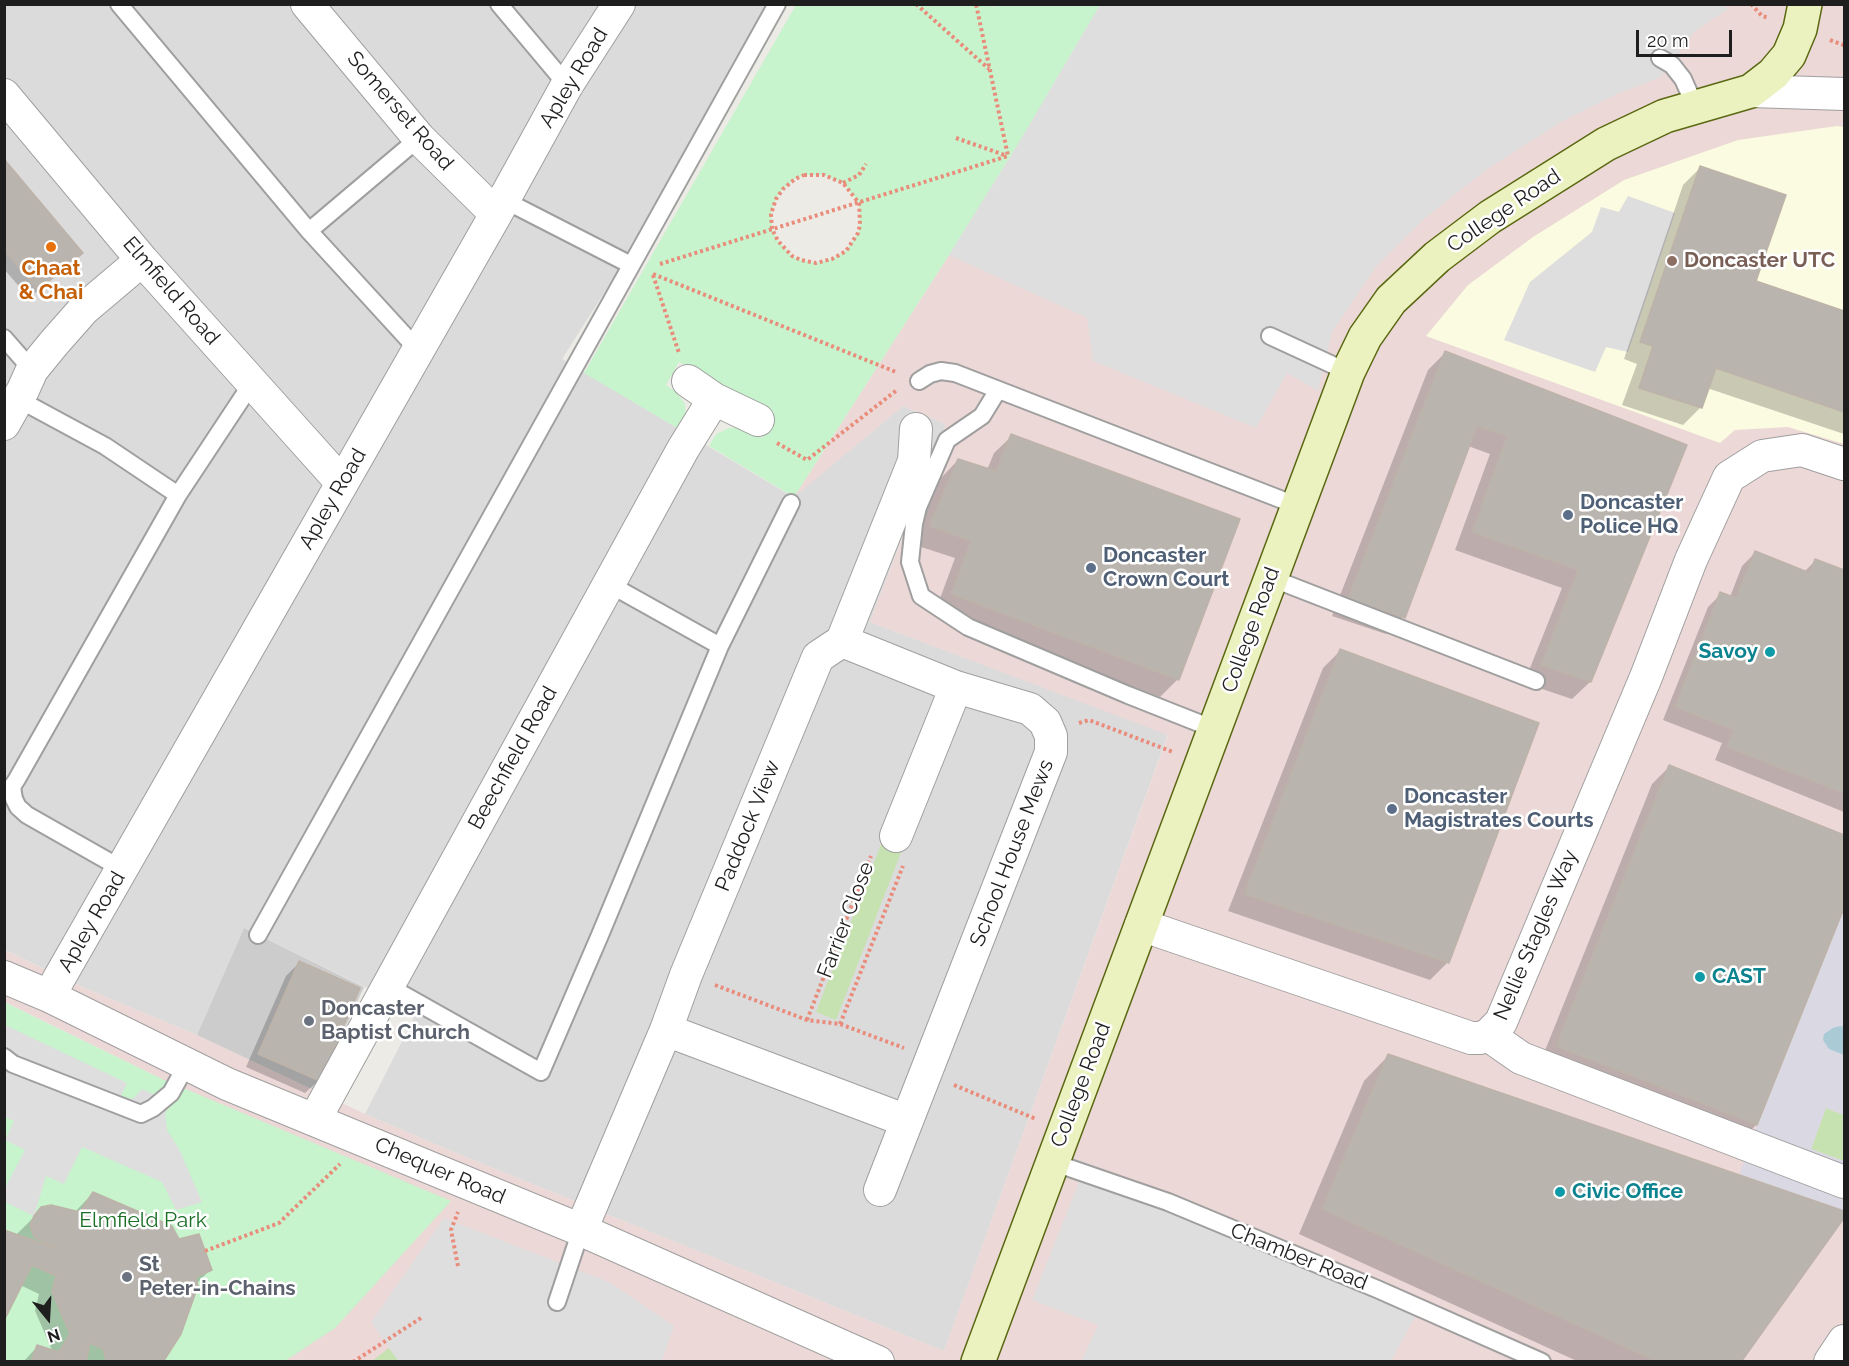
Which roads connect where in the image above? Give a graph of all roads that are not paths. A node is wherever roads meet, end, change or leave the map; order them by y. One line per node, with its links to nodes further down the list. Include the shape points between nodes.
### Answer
1 (119, 4): 15 (lane)
2 (307, 4): 13 (street, Somerset Road)
3 (499, 4): 8 (lane)
4 (619, 4): 8 (street, Apley Road)
5 (777, 4): 17 (lane)
6 (1803, 7): 9 (street, College Road, via 1800,29 1789,55)
7 (1659, 58): 12 (lane, via 1683,79)
8 (567, 85): 14 (street, Apley Road)
9 (1751, 91): 10 (street, College Road); 12 (street, College Road)
10 (1845, 94)
11 (4, 95): 16 (street, Elmfield Road)
12 (1695, 106): 22 (street, College Road, via 1606,144 1490,217 1437,256 1391,300 1365,337)
13 (419, 138): 14 (street, Somerset Road); 15 (lane)
14 (500, 207): 17 (lane); 20 (street, Apley Road)
15 (309, 231): 20 (lane)
16 (142, 260): 21 (street, via 84,309); 25 (street, Elmfield Road)
17 (637, 268): 47 (lane)
18 (1270, 336): 22 (lane)
19 (4, 338): 21 (lane)
20 (418, 350): 32 (street, Apley Road)
21 (32, 370): 28 (street)
22 (1348, 372): 35 (street, College Road)
23 (688, 381): 27 (street)
24 (919, 381): 26 (lane, via 941,371)
25 (252, 383): 32 (street, Elmfield Road); 33 (lane)
26 (998, 390): 35 (lane); 42 (lane, via 982,416 947,440 918,507 910,562 921,596 968,627)
27 (714, 399): 29 (street); 37 (street, Beechfield Road)
28 (11, 411): 33 (lane, via 105,446)
29 (758, 420)
30 (916, 429): 38 (street, via 914,461)
31 (1845, 464): 52 (street, Nellie Stagles Way, via 1802,450 1762,456 1729,477 1691,560 1506,1011)
32 (342, 483): 45 (street, Apley Road)
33 (178, 495): 43 (lane)
34 (791, 503): 39 (lane)
35 (1298, 506): 36 (street, College Road)
36 (1271, 578): 40 (lane); 42 (street, College Road)
37 (609, 584): 39 (lane); 49 (street, Beechfield Road)
38 (842, 641): 41 (street, School House Mews); 51 (street, Paddock View, via 818,657)
39 (720, 646): 49 (lane, via 541,1072)
40 (1536, 681)
41 (956, 687): 44 (street); 56 (street, School House Mews, via 1030,709 1045,722 1052,736 1051,752)
42 (1214, 729): 46 (street, College Road)
43 (8, 788): 45 (lane, via 27,815)
44 (896, 836)
45 (122, 869): 50 (street, Apley Road)
46 (1141, 925): 52 (street, Nellie Stagles Way, via 1471,1038); 57 (street, College Road)
47 (258, 935)
48 (4, 977): 50 (street, Chequer Road)
49 (388, 986): 55 (street, Beechfield Road)
50 (50, 996): 54 (street, Chequer Road)
51 (666, 1030): 56 (street); 60 (street, Paddock View)
52 (1488, 1035): 58 (street, via 1521,1058)
53 (4, 1057): 54 (lane, via 141,1114 171,1093)
54 (187, 1064): 55 (street, Chequer Road)
55 (315, 1119): 60 (street, Chequer Road)
56 (907, 1121): 59 (street, School House Mews)
57 (1052, 1162): 64 (street, College Road); 65 (lane, Chamber Road, via 1168,1202)
58 (1845, 1182)
59 (880, 1191)
60 (581, 1230): 61 (lane); 63 (street, Chequer Road)
61 (557, 1302)
62 (1845, 1341): 66 (street)
63 (878, 1362)
64 (978, 1362)
65 (1542, 1362)
66 (1830, 1362)

